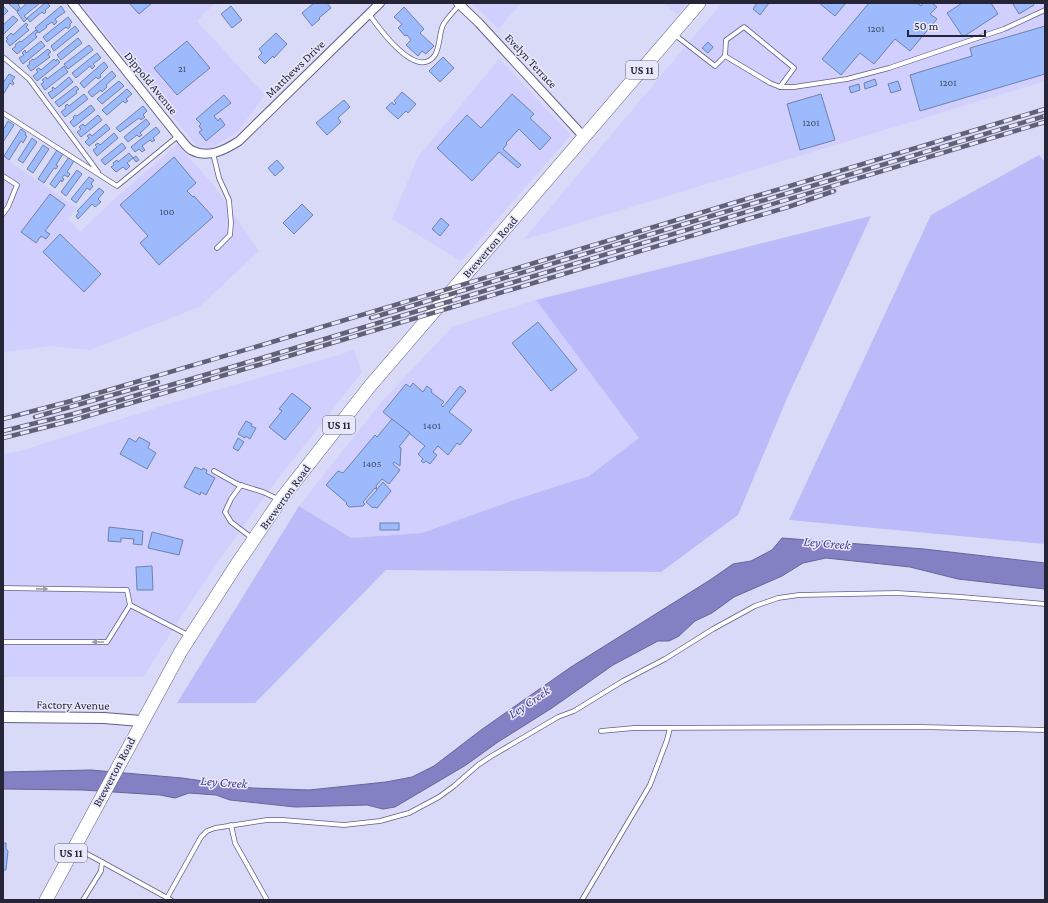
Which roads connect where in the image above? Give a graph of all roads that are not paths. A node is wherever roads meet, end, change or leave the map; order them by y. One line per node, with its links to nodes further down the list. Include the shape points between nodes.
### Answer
1 (72, 3): 12 (street, Dippold Avenue)
2 (380, 3): 6 (street, Matthews Drive)
3 (460, 3): 6 (lane, via 444,25 435,54 428,61 416,62 406,57 384,35); 13 (street, Evelyn Terrace)
4 (700, 3): 7 (main road, US 11)
5 (1045, 10): 10 (lane, via 1004,29 889,68 847,79)
6 (369, 14): 14 (street, Matthews Drive, via 239,141)
7 (673, 34): 8 (lane, via 715,66); 13 (main road, US 11)
8 (725, 56): 10 (lane); 10 (lane, via 726,40 744,27 794,68)
9 (3, 58): 16 (lane, via 29,79)
10 (780, 87)
11 (3, 112): 16 (lane)
12 (178, 136): 15 (street, Dippold Avenue, via 190,149 200,153); 16 (lane, via 117,186)
13 (584, 137): 22 (main road, Brewerton Road / US 11, via 370,386)
14 (224, 150): 15 (street, Dippold Avenue)
15 (213, 153): 19 (lane, via 219,178 229,200 231,223 230,235)
16 (100, 175)
17 (3, 176): 18 (lane, via 17,185)
18 (3, 214)
19 (217, 248)
20 (214, 471): 21 (lane)
21 (241, 485): 22 (lane); 23 (lane, via 225,512 230,522)
22 (281, 500): 23 (main road, Brewerton Road / US 11)
23 (254, 540): 27 (main road, Brewerton Road / US 11)
24 (3, 588): 26 (lane, one-way to 26, via 128,590)
25 (1045, 604): 34 (lane, via 897,593 799,594 778,598 754,606 574,711 558,717 490,757 439,797 409,813 380,822 361,824 267,820)
26 (130, 605): 27 (lane); 28 (lane, one-way to 28, via 107,642)
27 (190, 636): 30 (main road, Brewerton Road / US 11)
28 (3, 642)
29 (3, 717): 30 (street, Factory Avenue, via 104,718)
30 (141, 722): 35 (main road, Brewerton Road / US 11)
31 (670, 728): 32 (lane, via 921,727); 33 (lane); 41 (lane, via 650,785)
32 (1045, 730)
33 (601, 731)
34 (231, 825): 37 (lane, via 215,828 203,834); 40 (lane, via 235,843)
35 (74, 847): 36 (lane); 38 (main road, Brewerton Road / US 11)
36 (102, 862): 37 (lane); 39 (lane, via 101,871)
37 (169, 899)
38 (46, 900)
39 (83, 900)
40 (267, 900)
41 (582, 900)

